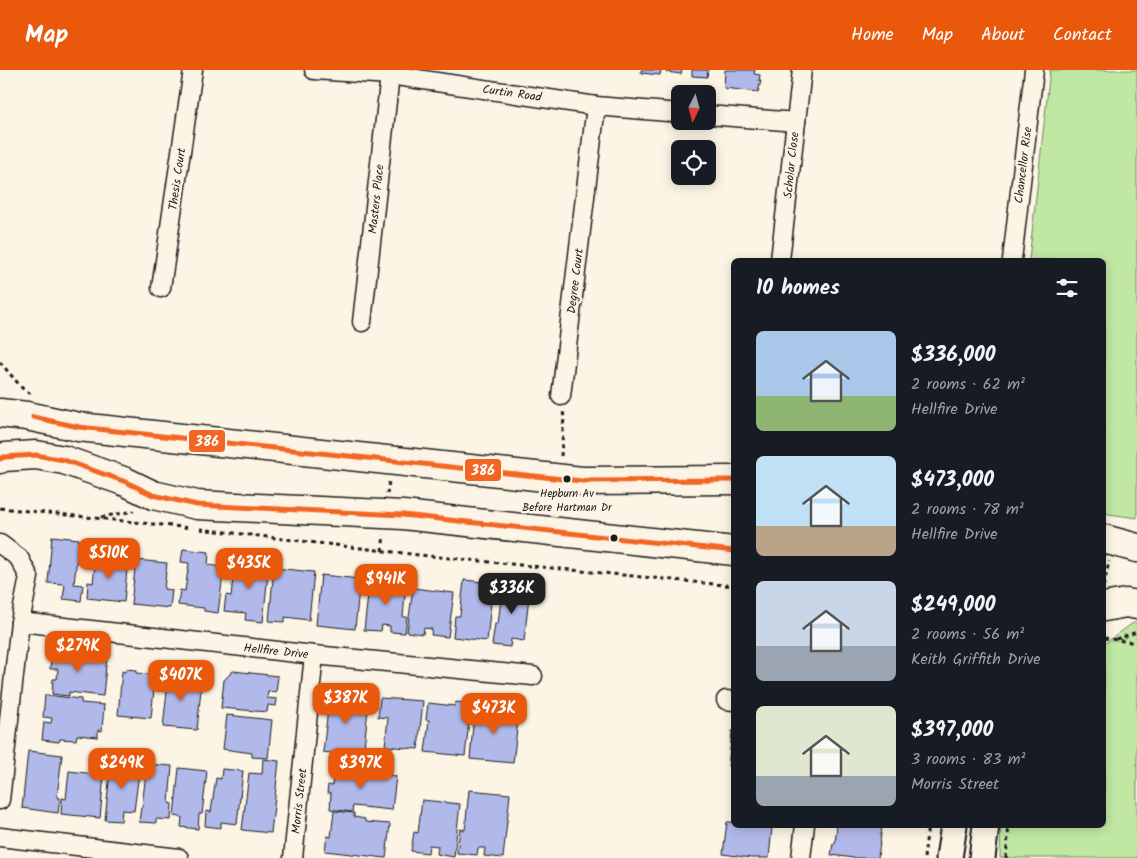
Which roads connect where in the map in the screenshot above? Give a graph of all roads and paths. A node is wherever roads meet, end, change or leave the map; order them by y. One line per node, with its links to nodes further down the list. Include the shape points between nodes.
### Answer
1 (193, 70): 12 (street, Thesis Court)
2 (314, 70): 5 (street, Curtin Road)
3 (802, 70): 9 (street, Scholar Close)
4 (1034, 70): 11 (street, Chancellor Rise)
5 (390, 75): 6 (street, Curtin Road); 13 (street, Masters Place)
6 (596, 106): 7 (street, Curtin Road); 16 (street, Degree Court)
7 (671, 112)
8 (716, 116): 9 (street)
9 (796, 122): 10 (street, Scholar Close)
10 (780, 258)
11 (1012, 258)
12 (161, 288)
13 (362, 322)
14 (0, 362): 15 (path, via 22,388)
15 (35, 396)
16 (561, 396): 18 (path, via 564,417 561,456)
17 (0, 413): 20 (main road, via 88,428 582,481)
18 (569, 457)
19 (0, 459): 25 (main road, via 36,454 64,460 153,495 197,505 403,515)
20 (731, 480)
21 (0, 508): 26 (path)
22 (1106, 540): 24 (main road)
23 (0, 544): 29 (street, via 19,558 29,577)
24 (1137, 548)
25 (731, 552)
26 (731, 586)
27 (1137, 605): 28 (main road, via 1126,603)
28 (1106, 607)
29 (20, 622): 34 (street, Hellfire Drive); 36 (street)
30 (1137, 632): 32 (path)
31 (1106, 638): 32 (path)
32 (1114, 640): 33 (path)
33 (1137, 643)
34 (314, 656): 35 (street, Hellfire Drive); 44 (street, Morris Street)
35 (533, 676)
36 (0, 800)
37 (805, 828): 45 (street)
38 (928, 828): 46 (path)
39 (954, 828): 47 (main road)
40 (986, 828): 48 (main road)
41 (1009, 828): 49 (path)
42 (0, 837): 43 (street)
43 (179, 858)
44 (293, 858)
45 (801, 858)
46 (924, 858)
47 (950, 858)
48 (982, 858)
49 (1006, 858)

